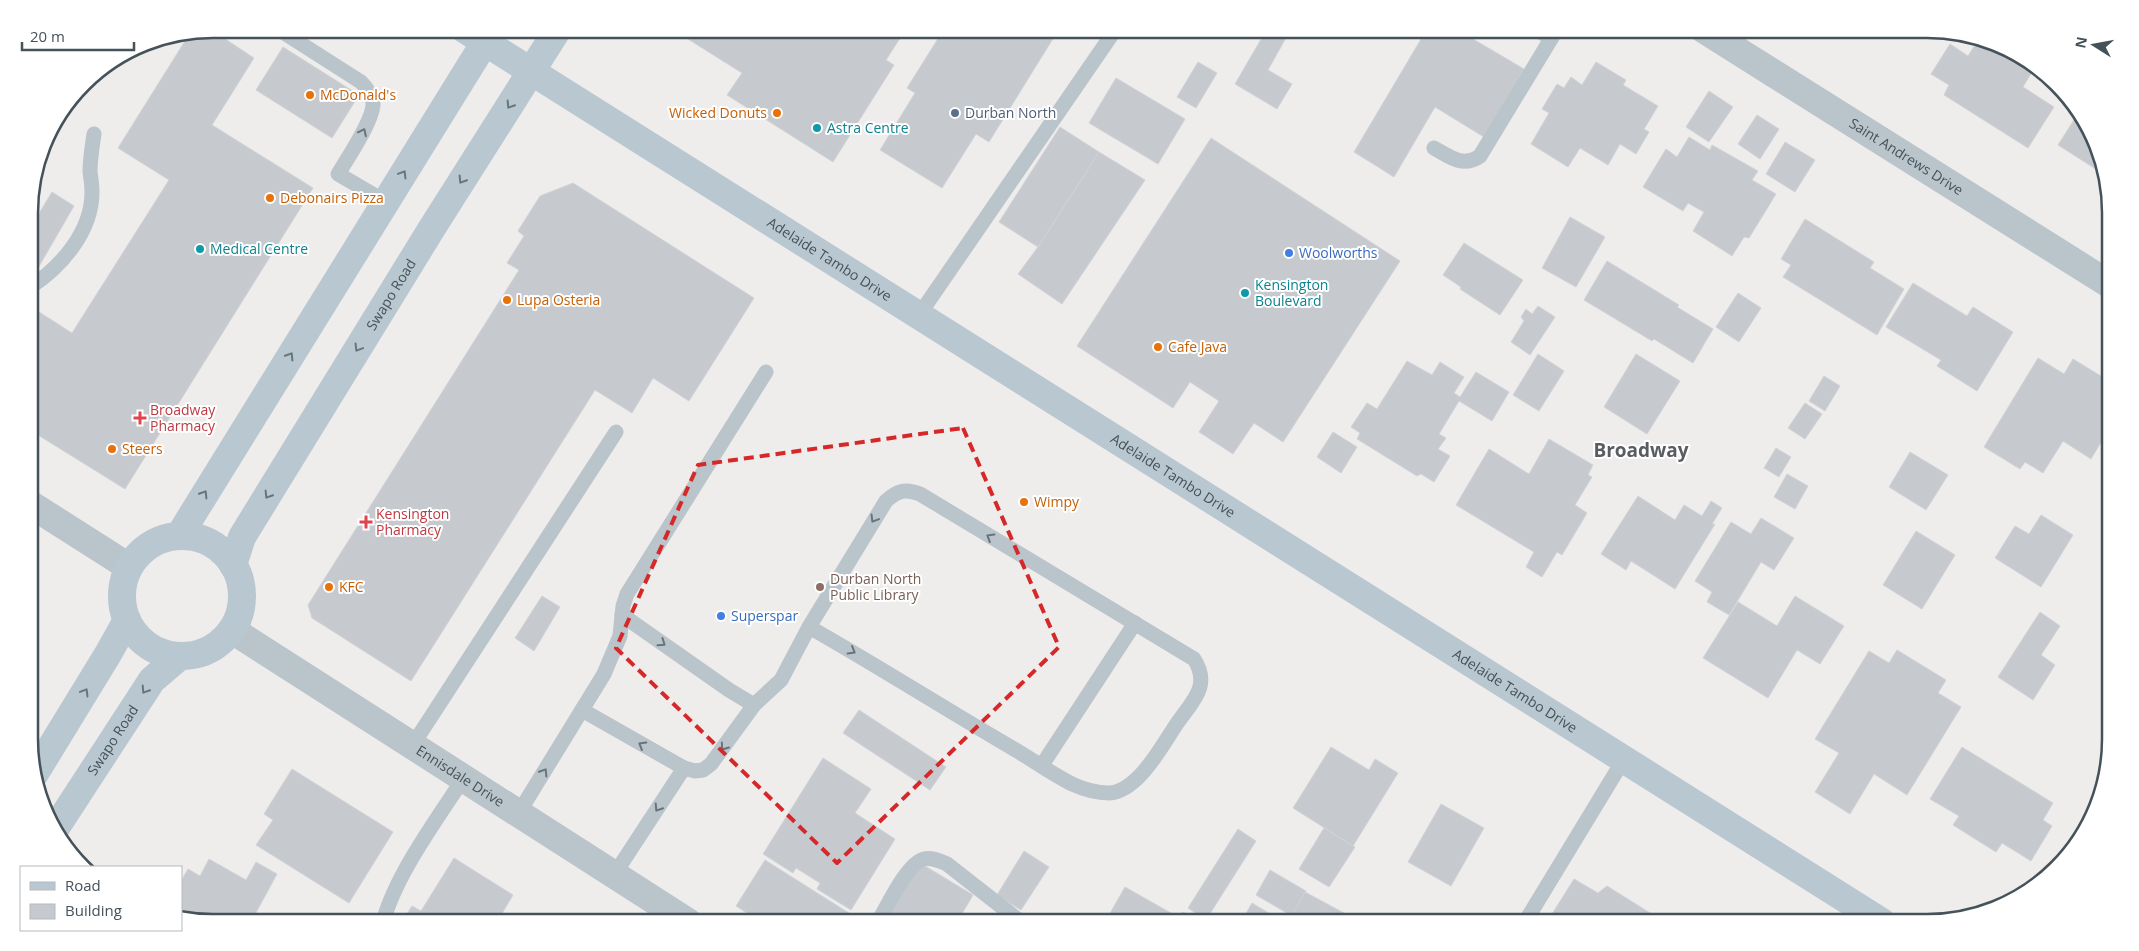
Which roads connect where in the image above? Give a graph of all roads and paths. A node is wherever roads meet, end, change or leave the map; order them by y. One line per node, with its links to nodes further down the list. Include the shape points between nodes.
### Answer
1 (303, 38): 11 (lane, one-way to 1, via 338,174 368,122 374,105 370,92)
2 (477, 38): 11 (street, one-way to 2)
3 (487, 38): 8 (street, Adelaide Tambo Drive)
4 (552, 38): 8 (street, Swapo Road)
5 (1110, 38): 14 (lane)
6 (1551, 38): 10 (lane, via 1480,156 1464,162)
7 (1717, 38): 12 (street, Saint Andrews Drive)
8 (531, 71): 14 (street, Adelaide Tambo Drive); 19 (street, Swapo Road, one-way to 19, via 242,537)
9 (94, 134): 13 (lane, via 91,210 84,230 53,272)
10 (1434, 148)
11 (386, 202): 18 (street, one-way to 11)
12 (2102, 280)
13 (38, 282)
14 (918, 315): 30 (street, Adelaide Tambo Drive)
15 (766, 372): 21 (lane, via 627,594)
16 (616, 432): 29 (lane)
17 (38, 509): 20 (street)
18 (179, 536): 19 (street, via 210,543); 20 (street, via 151,545)
19 (233, 564): 25 (street, via 241,586 240,609)
20 (129, 567): 22 (street, via 123,584 122,602)
21 (622, 615): 27 (lane, one-way to 27); 28 (lane, via 614,652)
22 (127, 620): 26 (street, via 139,639 158,651); 31 (street, one-way to 22)
23 (1134, 623): 24 (lane, one-way to 24, via 910,490 900,491 886,501); 32 (lane); 32 (lane, via 1194,659 1202,682 1194,701 1138,778 1123,789 1108,793 1089,790 1073,785)
24 (810, 627): 27 (lane, via 780,680); 32 (lane, one-way to 32)
25 (232, 630): 26 (street, via 218,645 200,654); 29 (street, Ennisdale Drive)
26 (180, 657): 36 (street, Swapo Road, one-way to 36, via 152,680)
27 (754, 705): 33 (lane, one-way to 33, via 711,764 703,770)
28 (582, 710): 33 (lane, one-way to 28); 35 (lane, one-way to 28)
29 (412, 746): 34 (street, Ennisdale Drive)
30 (1624, 759): 38 (lane); 39 (street, Adelaide Tambo Drive)
31 (40, 765)
32 (1042, 765)
33 (684, 768): 37 (lane, one-way to 37)
34 (463, 779): 35 (street, Ennisdale Drive); 40 (lane, via 410,863)
35 (518, 814): 37 (street, Ennisdale Drive)
36 (60, 823)
37 (614, 875): 41 (street, Ennisdale Drive)
38 (1530, 913)
39 (1868, 913)
40 (386, 914)
41 (675, 914)
42 (883, 914): 43 (lane, via 908,872 924,859 947,864)
43 (1010, 914)

